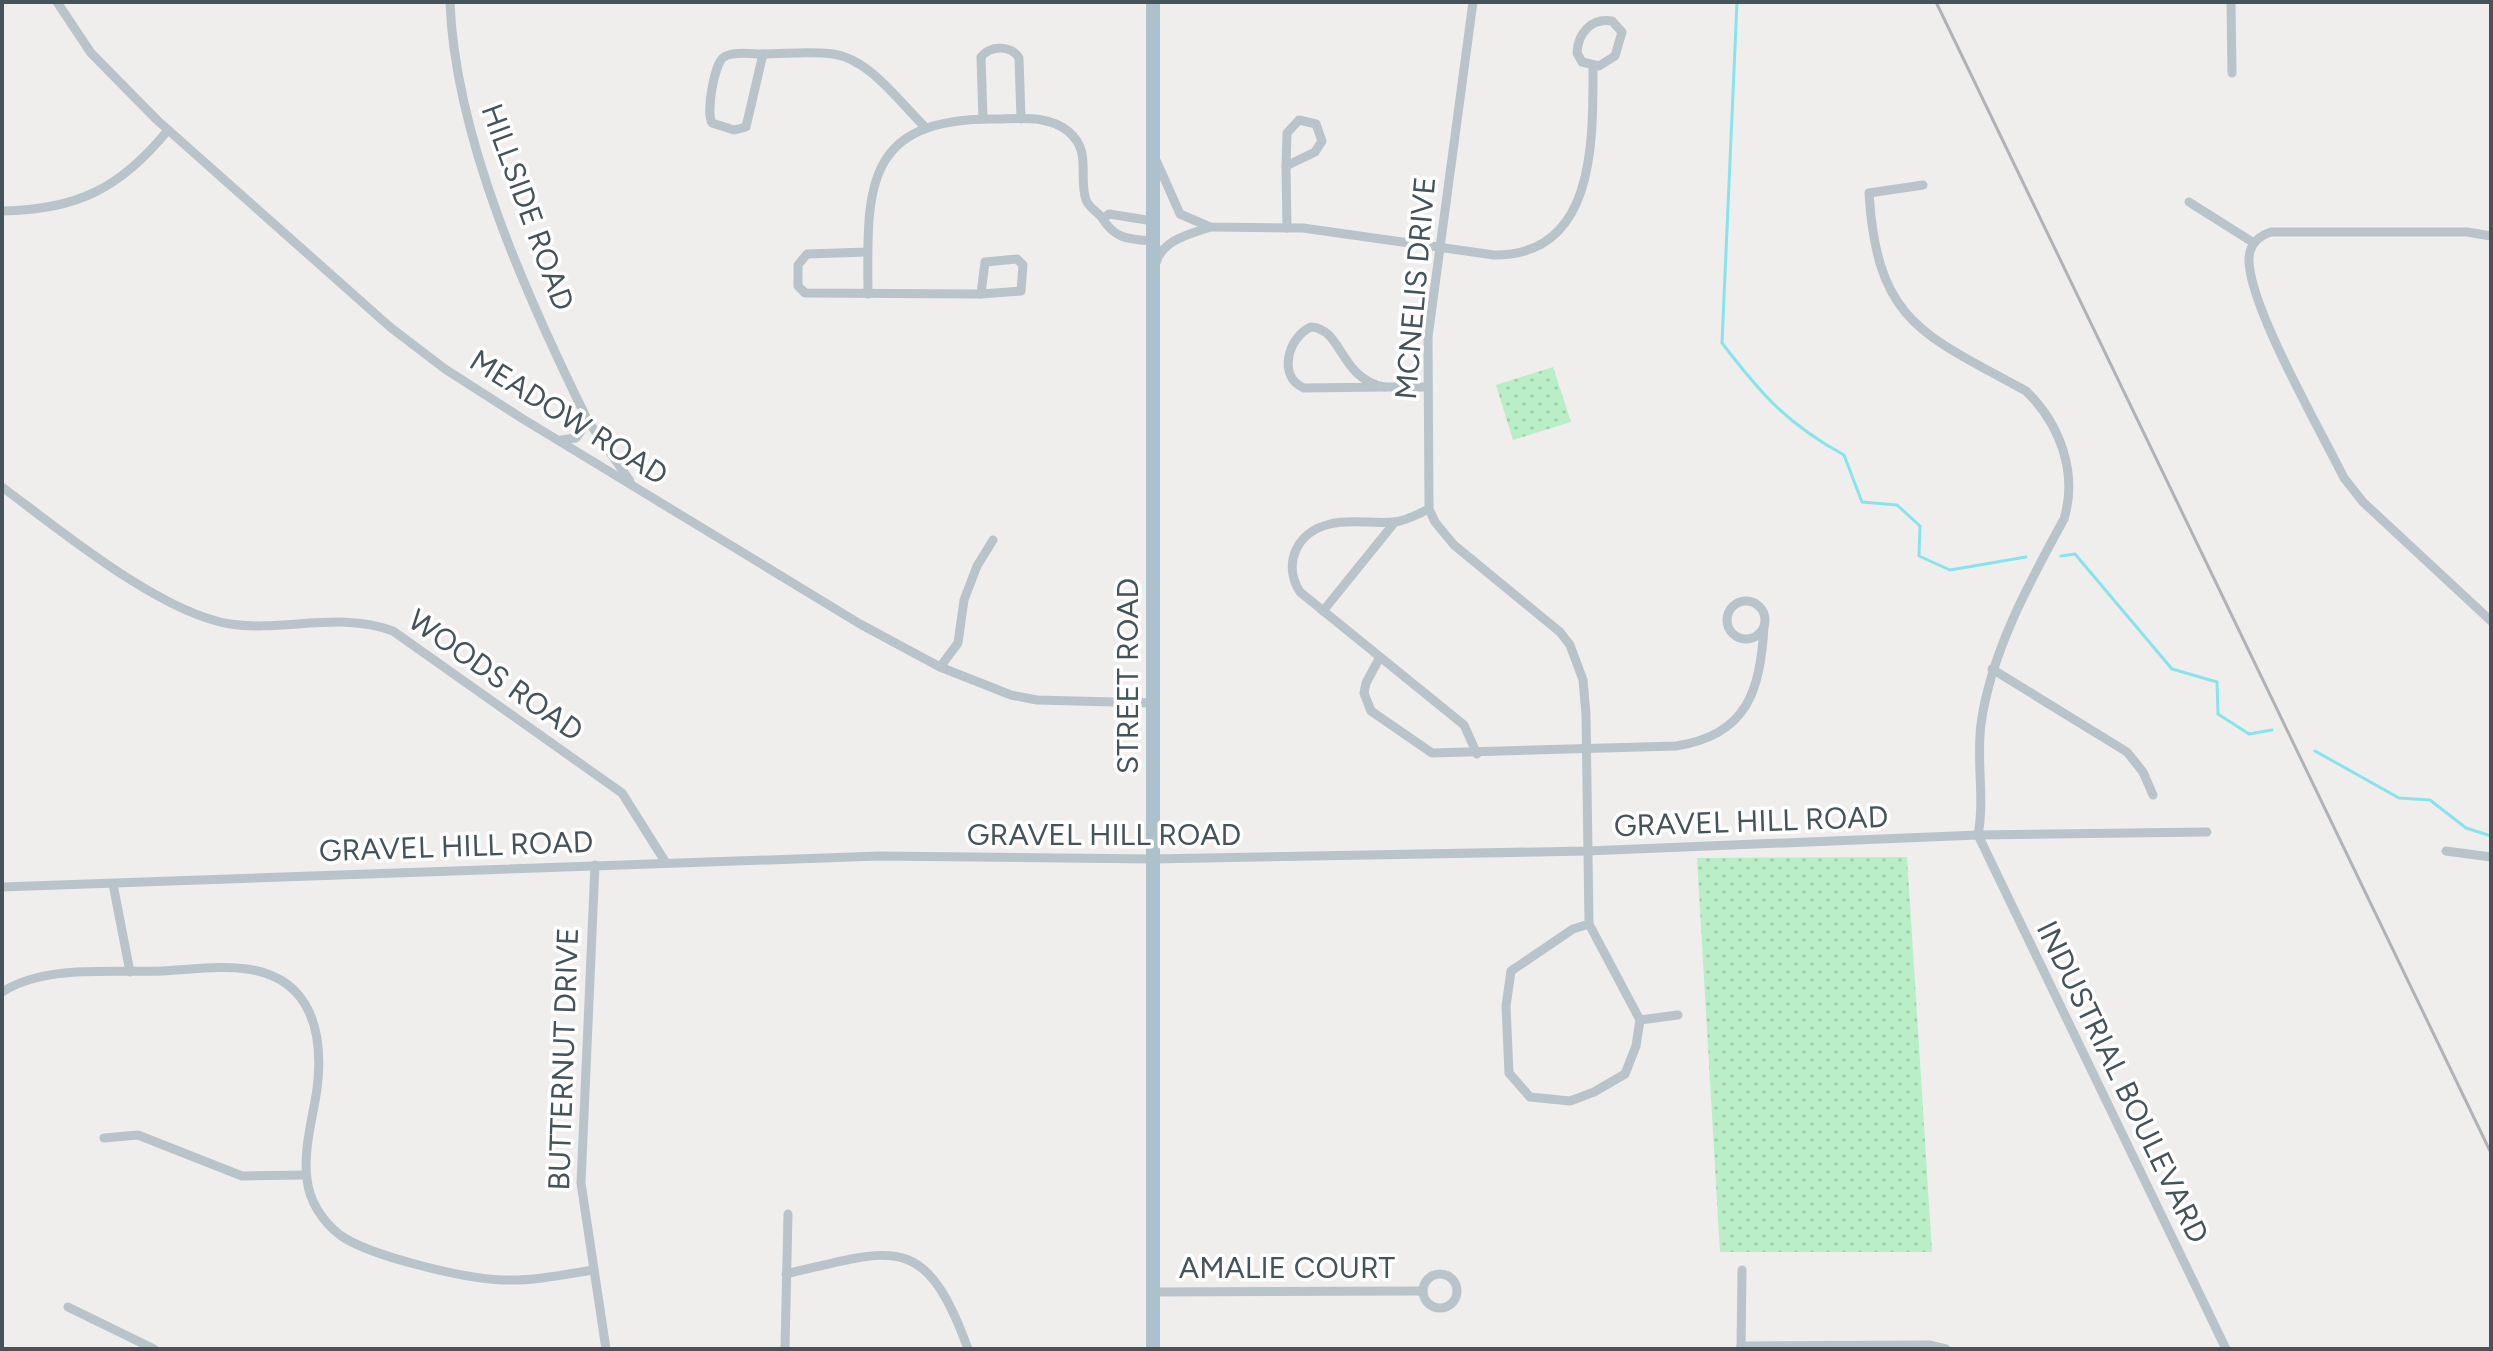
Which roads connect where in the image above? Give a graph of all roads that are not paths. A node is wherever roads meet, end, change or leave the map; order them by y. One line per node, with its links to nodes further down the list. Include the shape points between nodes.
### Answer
1 (57, 2): 12 (street, MEADOW ROAD, via 91,53)
2 (450, 2): 32 (street, HILLSIDE ROAD, via 460,89 481,165)
3 (1153, 2): 13 (main road, STREET ROAD)
4 (1473, 2): 25 (street, MCNELIS DRIVE)
5 (2231, 2): 8 (street)
6 (763, 54): 6 (street, via 746,127 734,130 712,123 708,112 719,62 728,55); 11 (street, via 847,58 865,67)
7 (1593, 66): 7 (street, via 1608,62 1620,48 1622,32 1612,21 1588,27 1578,43 1579,58); 25 (street, via 1593,112 1580,198 1565,227 1521,254)
8 (2232, 73)
9 (983, 119): 10 (street); 10 (street, via 981,57 993,49 1007,49 1019,58); 11 (street)
10 (1021, 119): 18 (street, via 1057,124 1076,139 1086,163 1085,197)
11 (926, 128): 26 (street, via 891,152 875,180 868,204)
12 (168, 130): 17 (street, via 137,166 90,196 43,209); 33 (street, MEADOW ROAD, via 390,327 445,369)
13 (1153, 151): 19 (main road, STREET ROAD); 20 (street, via 1174,207 1190,222)
14 (1286, 166): 14 (street, via 1319,147 1322,134 1311,120 1299,120 1289,129); 21 (street)
15 (1923, 185): 44 (street, via 1869,193 1872,232 1886,284 1922,332 2037,402 2070,472 2064,519)
16 (2189, 202): 24 (street)
17 (2, 211)
18 (1103, 219): 19 (street, via 1109,214); 23 (street, via 1105,228 1116,234)
19 (1153, 221): 23 (main road, STREET ROAD)
20 (1210, 227): 21 (street); 27 (street, via 1170,244 1158,254)
21 (1287, 228): 25 (street)
22 (2491, 236): 24 (street, via 2271,232)
23 (1153, 241): 27 (main road, STREET ROAD)
24 (2254, 243): 40 (street, via 2249,256 2258,301 2344,478)
25 (1439, 245): 31 (street, MCNELIS DRIVE)
26 (867, 252): 28 (street); 28 (street, via 807,254 798,265 798,286 805,293)
27 (1152, 275): 45 (main road, STREET ROAD)
28 (868, 294): 29 (street)
29 (981, 294): 29 (street, via 1021,291 1021,261 985,262)
30 (1384, 387): 30 (street, via 1304,388 1288,376 1288,363 1304,330 1319,327 1329,333 1355,373); 31 (street)
31 (1427, 387): 36 (street, MCNELIS DRIVE)
32 (588, 421): 33 (street, via 576,438); 34 (street, HILLSIDE ROAD)
33 (558, 440): 34 (street, MEADOW ROAD)
34 (632, 484): 43 (street, MEADOW ROAD)
35 (2, 487): 55 (street, WOODS ROAD, via 134,580 206,618 250,626 363,623 393,631 622,793)
36 (1429, 509): 37 (street); 46 (street, via 1454,545 1570,645 1583,680)
37 (1395, 522): 39 (street); 39 (street, via 1328,525 1299,543 1291,563 1294,583)
38 (993, 540): 43 (street, via 964,600 958,643)
39 (1323, 611): 42 (street)
40 (2491, 621)
41 (1764, 627): 41 (street, via 1763,612 1754,603 1740,602 1727,616 1739,638 1752,639); 46 (street, via 1760,676 1746,705 1725,727 1689,744)
42 (1380, 657): 47 (street, via 1464,725); 47 (street, via 1364,693 1376,717 1432,753)
43 (940, 667): 45 (street, MEADOW ROAD, via 1037,700)
44 (1992, 669): 48 (street, via 2127,752); 50 (street, via 1981,728)
45 (1153, 703): 54 (main road, STREET ROAD)
46 (1587, 750): 47 (street); 51 (street)
47 (1477, 754)
48 (2153, 795)
49 (2207, 832): 50 (street, GRAVEL HILL ROAD)
50 (1978, 835): 51 (street, GRAVEL HILL ROAD); 80 (street, INDUSTRIAL BOULEVARD)
51 (1587, 851): 54 (street, GRAVEL HILL ROAD); 59 (street)
52 (2446, 851): 53 (street)
53 (2491, 857)
54 (1153, 859): 55 (street, GRAVEL HILL ROAD, via 879,856); 71 (main road, STREET ROAD)
55 (666, 863): 56 (street, GRAVEL HILL ROAD)
56 (595, 865): 57 (street, GRAVEL HILL ROAD); 67 (street, BUTTERNUT DRIVE, via 581,1151)
57 (113, 884): 58 (street, GRAVEL HILL ROAD); 60 (street)
58 (2, 887)
59 (1589, 924): 63 (street); 63 (street, via 1511,971 1506,1006 1509,1073 1530,1097 1570,1101 1594,1092 1625,1074)
60 (130, 972): 61 (street, via 39,977); 65 (street, via 248,969 271,976 295,993 313,1016 321,1049)
61 (2, 992)
62 (1678, 1015): 63 (street)
63 (1640, 1020)
64 (104, 1138): 65 (street, via 138,1135 242,1176)
65 (306, 1175): 67 (street, via 323,1217 358,1245 485,1279 540,1279)
66 (788, 1214): 69 (street)
67 (593, 1270): 75 (street, BUTTERNUT DRIVE)
68 (1742, 1270): 73 (street)
69 (786, 1274): 76 (street); 77 (street, via 872,1254 899,1257 938,1281)
70 (1422, 1291): 71 (street, AMALIE COURT)
71 (1153, 1292): 78 (main road, STREET ROAD)
72 (68, 1307): 74 (street)
73 (1741, 1348): 79 (street)
74 (154, 1349)
75 (606, 1349)
76 (785, 1349)
77 (968, 1349)
78 (1153, 1349)
79 (1946, 1349)
80 (2226, 1349)

